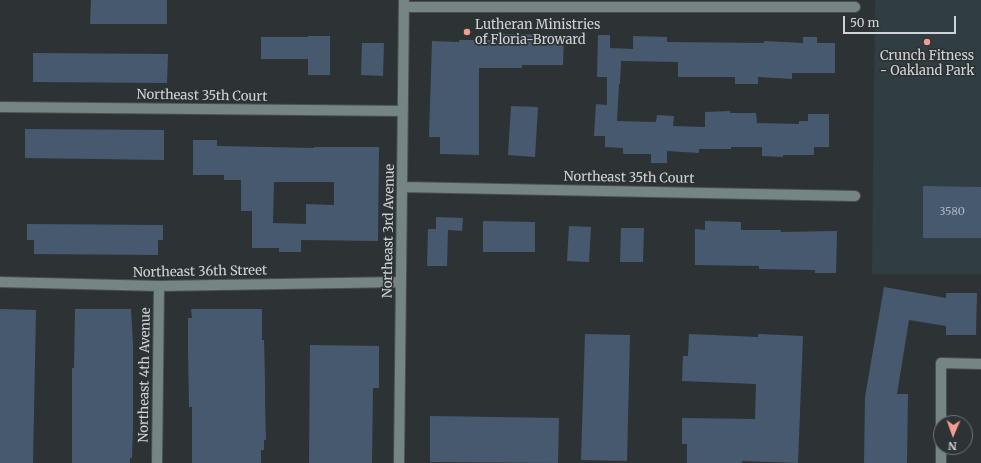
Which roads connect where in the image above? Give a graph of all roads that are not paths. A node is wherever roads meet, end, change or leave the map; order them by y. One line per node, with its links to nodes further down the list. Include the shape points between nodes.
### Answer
1 (404, 4): 2 (street); 4 (street, Northeast 3rd Avenue)
2 (855, 7)
3 (0, 107): 4 (street, Northeast 35th Court)
4 (403, 111): 5 (street, Northeast 3rd Avenue)
5 (402, 187): 6 (street, Northeast 35th Court); 8 (street, Northeast 3rd Avenue)
6 (855, 196)
7 (0, 282): 9 (street, Northeast 36th Street)
8 (401, 282): 9 (street, Northeast 36th Street); 12 (street, Northeast 3rd Avenue)
9 (159, 286): 11 (street, Northeast 4th Avenue)
10 (981, 364): 13 (street, via 941,363)
11 (157, 463)
12 (399, 463)
13 (941, 463)

